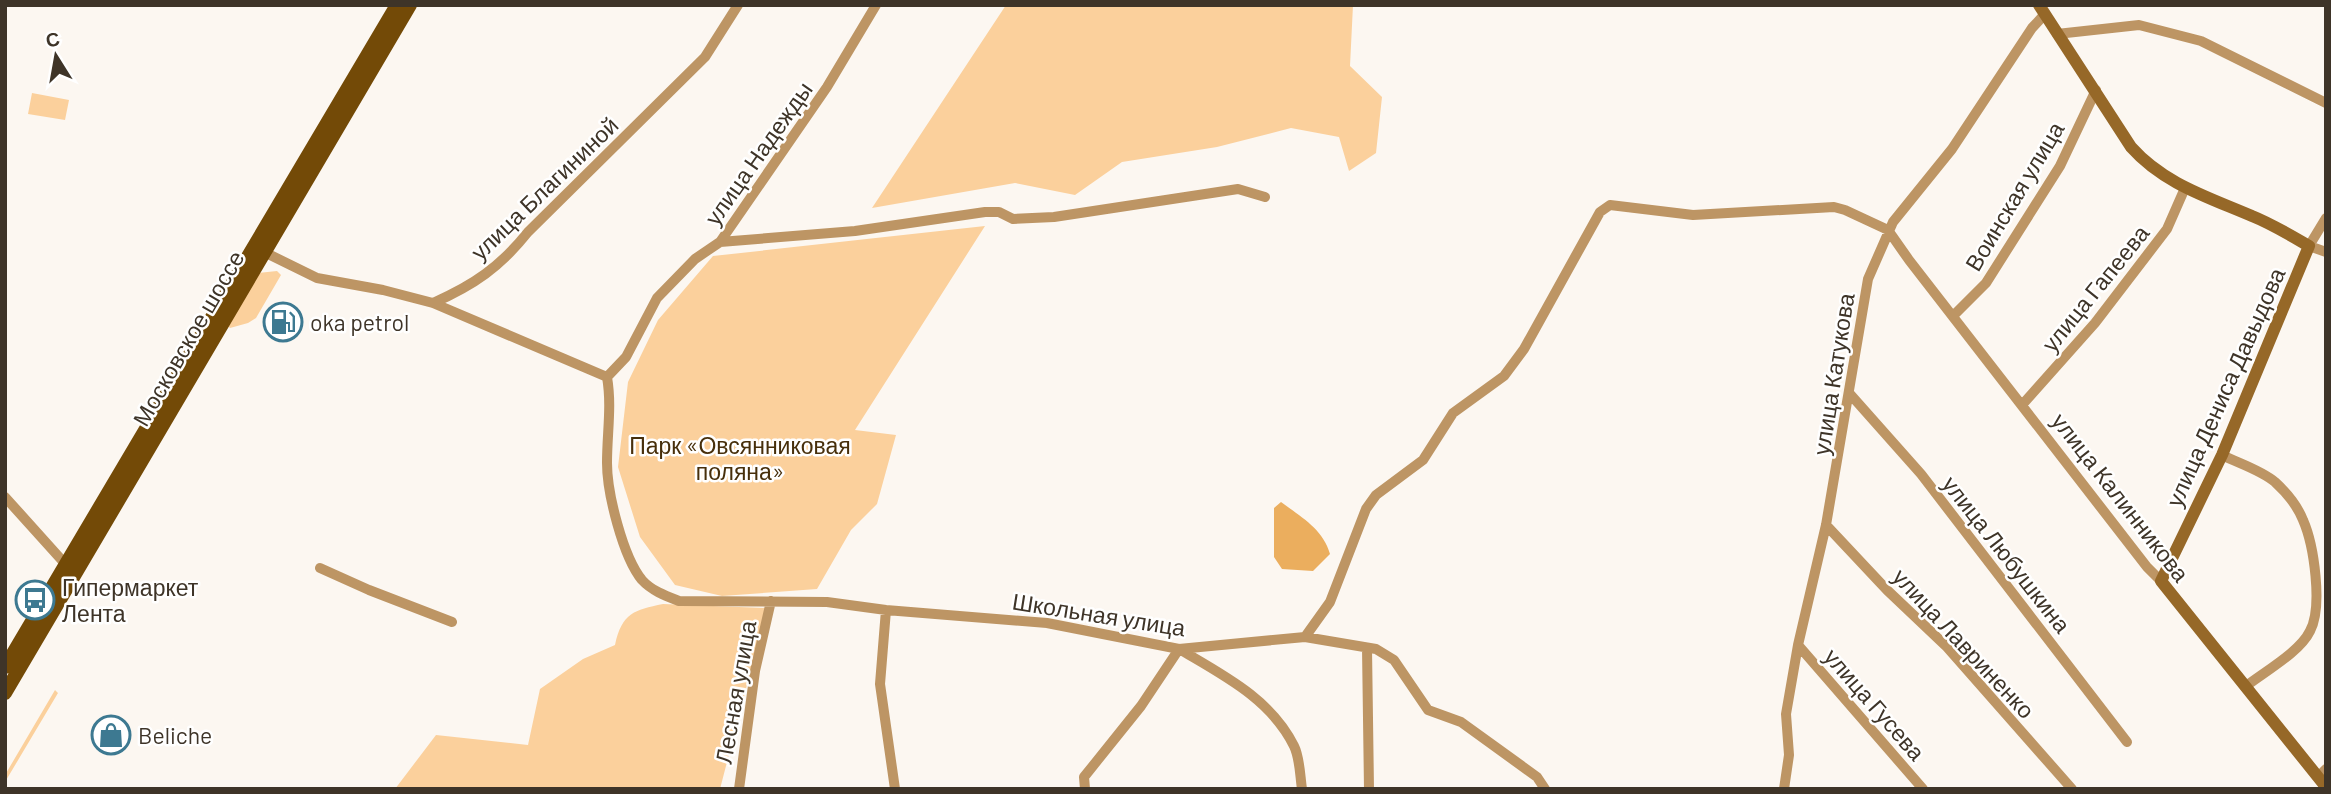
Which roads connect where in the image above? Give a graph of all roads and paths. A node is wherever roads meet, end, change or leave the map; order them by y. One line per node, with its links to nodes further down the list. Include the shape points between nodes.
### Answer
1 (397, 5): 15 (main road, Московское шоссе)
2 (410, 5): 15 (main road, Московское шоссе)
3 (738, 5): 17 (street, улица Благининой, via 705,57 507,258 461,291)
4 (876, 5): 13 (street, улица Надежды, via 827,87)
5 (2042, 10): 6 (main road); 12 (street, улица Катукова, via 1952,149)
6 (2057, 34): 7 (main road); 8 (street, via 2138,26 2202,41)
7 (2096, 90): 9 (main road, via 2146,164); 18 (street, Воинская улица, via 2060,166 1986,283)
8 (2326, 103)
9 (2185, 188): 14 (main road); 21 (street, улица Гапеева, via 2167,229 2095,323)
10 (1265, 197): 13 (street, via 1238,189 1054,217 1013,219 985,212 855,231)
11 (2326, 218): 14 (street)
12 (1888, 230): 18 (street, улица Калинникова); 20 (street, улица Катукова, via 1868,279); 32 (street, via 1834,207 1693,215 1610,205 1600,212 1524,349 1504,376 1453,413 1423,460 1376,495 1366,509 1330,602)
13 (720, 242): 19 (street, улица Надежды, via 695,259 657,298 625,356)
14 (2309, 246): 16 (street); 22 (main road, улица Дениса Давыдова)
15 (259, 249): 17 (street, via 317,278); 26 (main road, Московское шоссе)
16 (2326, 251)
17 (433, 303): 19 (street)
18 (1954, 316): 21 (street, улица Калинникова)
19 (607, 377): 29 (street, Школьная улица, via 609,480 628,556 643,580 679,601)
20 (1850, 394): 24 (street, улица Катукова); 39 (street, улица Любушкина, via 1921,474)
21 (2022, 405): 28 (street, улица Калинникова)
22 (2222, 455): 27 (street, via 2272,479 2290,497 2307,531); 28 (main road, улица Дениса Давыдова)
23 (5, 497): 26 (street)
24 (1826, 525): 33 (street, улица Катукова); 49 (street, улица Лавриненко, via 1946,646)
25 (320, 568): 31 (street)
26 (71, 571): 36 (main road, Московское шоссе); 38 (main road, Московское шоссе)
27 (2320, 575): 37 (street, via 2311,630 2301,644)
28 (2161, 582): 37 (main road, улица Калинникова)
29 (771, 601): 30 (street, Школьная улица, via 827,601); 41 (street, Лесная улица, via 755,671)
30 (886, 610): 35 (street, Школьная улица, via 1047,623); 42 (street, via 880,684)
31 (452, 622)
32 (1305, 637): 34 (street, Школьная улица); 35 (street, Школьная улица)
33 (1798, 645): 47 (street, улица Катукова, via 1786,714 1789,755); 48 (street, улица Гусева)
34 (1367, 648): 45 (street); 46 (street, Школьная улица, via 1394,660 1428,710 1461,722 1537,777)
35 (1179, 649): 43 (street, via 1084,777); 44 (street, via 1246,689 1278,720 1296,748)
36 (5, 667)
37 (2245, 687): 40 (main road, улица Калинникова)
38 (5, 693)
39 (2127, 742)
40 (2323, 777)
41 (739, 789)
42 (895, 789)
43 (1085, 789)
44 (1302, 789)
45 (1369, 789)
46 (1545, 789)
47 (1784, 789)
48 (1923, 789)
49 (2072, 789)

